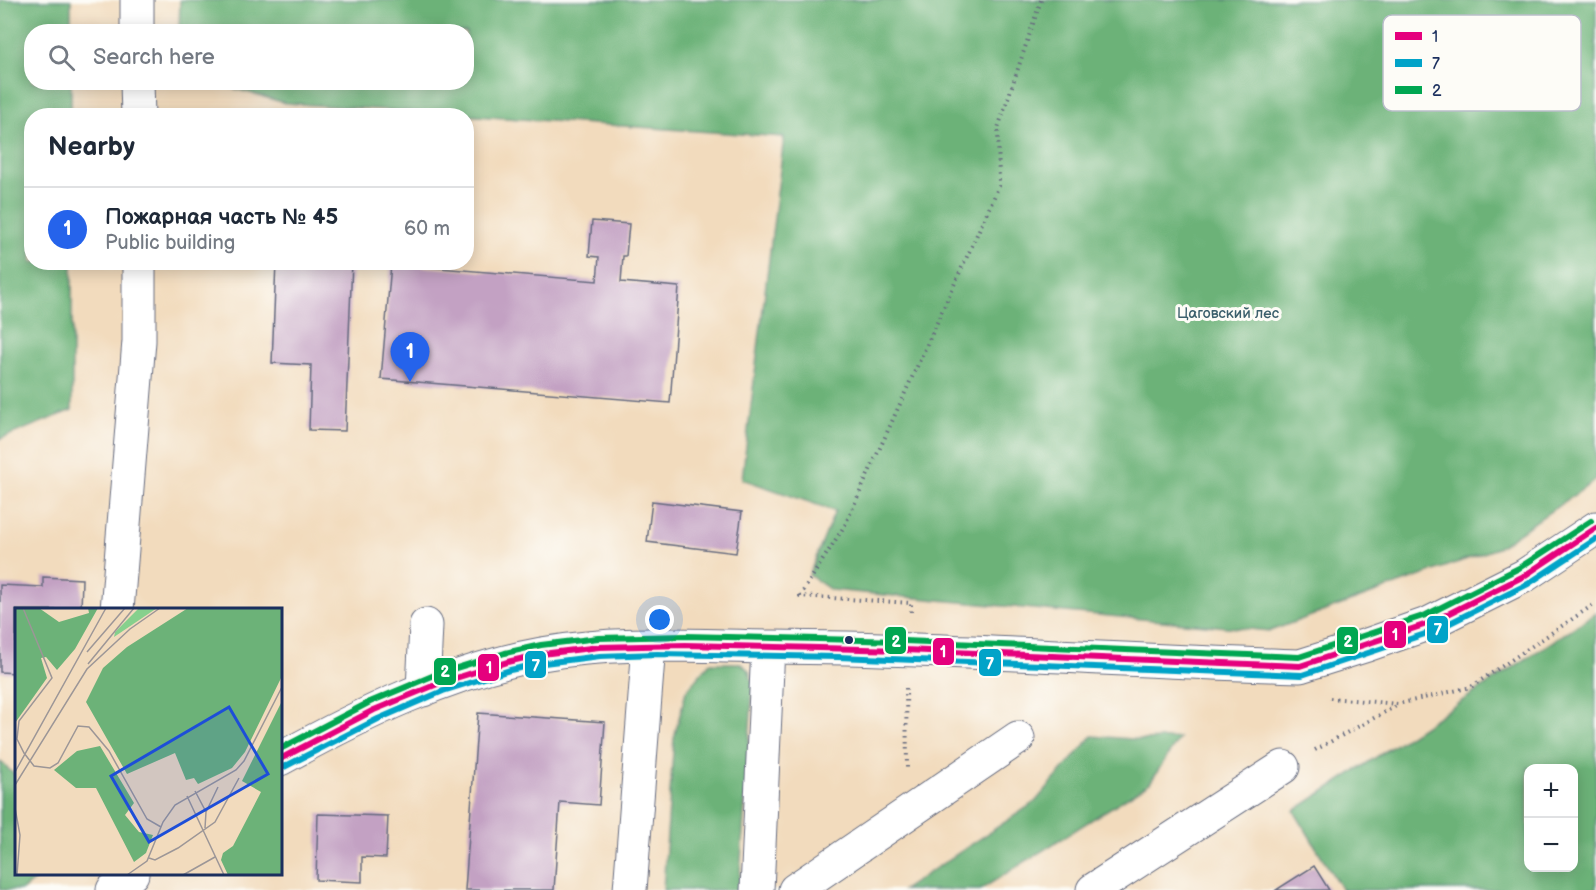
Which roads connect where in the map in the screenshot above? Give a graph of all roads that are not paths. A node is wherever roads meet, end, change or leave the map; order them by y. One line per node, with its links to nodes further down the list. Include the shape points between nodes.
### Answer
1 (137, 0): 2 (street)
2 (137, 24)
3 (137, 90): 4 (street)
4 (138, 108)
5 (139, 270): 7 (street, via 140,341)
6 (1596, 528): 10 (street, via 1524,576 1430,623 1300,666)
7 (117, 608)
8 (426, 625): 11 (street)
9 (649, 645): 10 (street); 11 (street, via 540,654 484,668); 17 (street)
10 (768, 647): 18 (street)
11 (423, 690): 13 (street)
12 (1018, 738): 19 (street)
13 (282, 758)
14 (1282, 767): 20 (street)
15 (130, 875): 16 (street)
16 (113, 890)
17 (630, 890)
18 (757, 890)
19 (795, 890)
20 (1093, 890)

